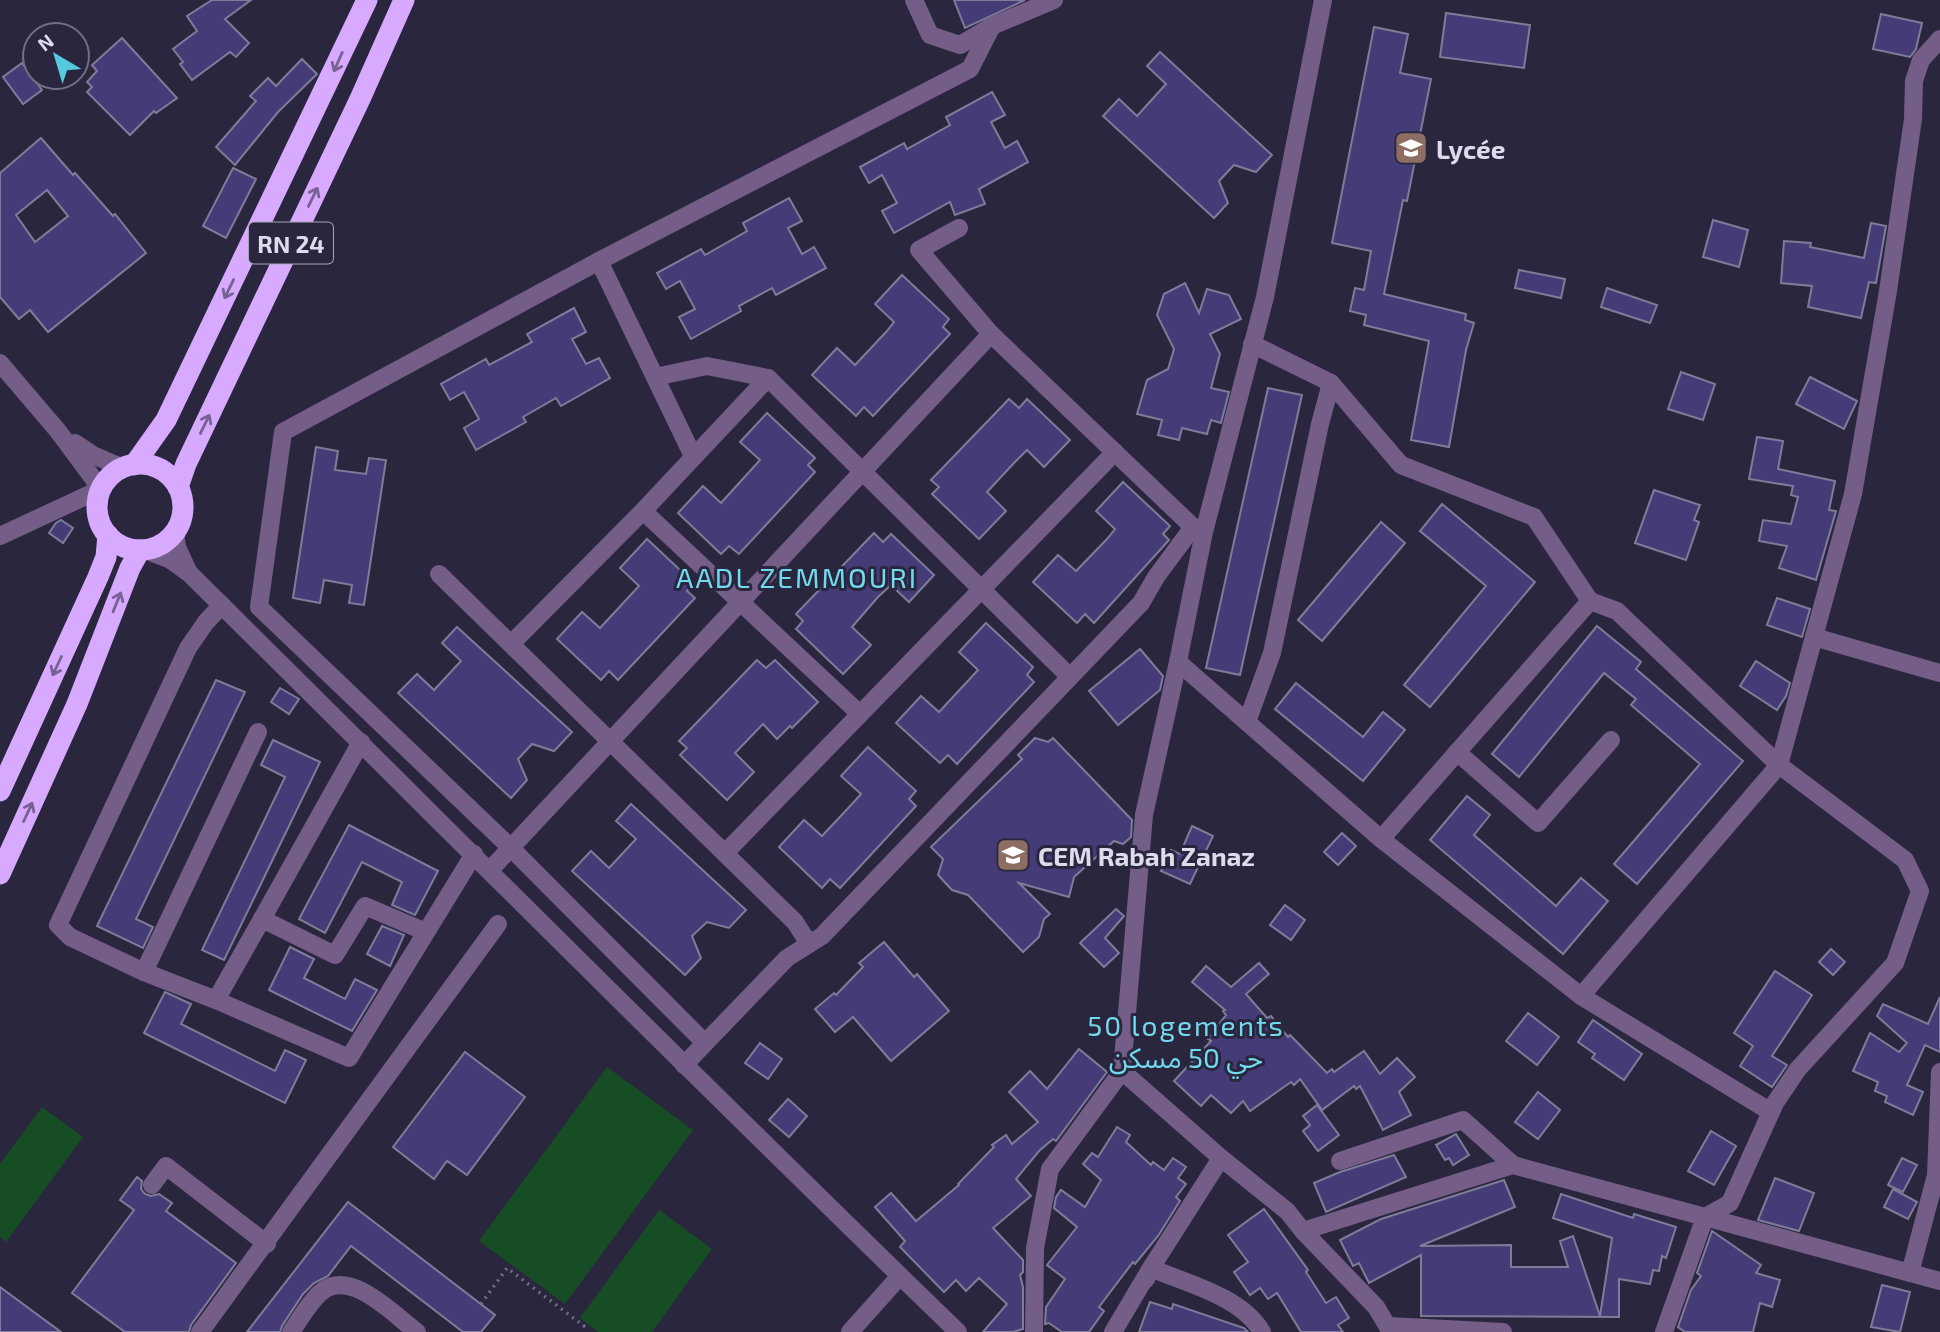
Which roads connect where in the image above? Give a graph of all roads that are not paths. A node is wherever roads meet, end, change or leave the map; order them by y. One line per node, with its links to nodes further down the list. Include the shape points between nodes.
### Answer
1 (367, 0): 21 (highway, RN 24, one-way to 21, via 166,420)
2 (404, 0): 23 (highway, RN 24, one-way to 2)
3 (914, 0): 8 (street, via 930,36)
4 (1054, 0): 6 (street)
5 (1323, 0): 13 (street)
6 (992, 26): 8 (street); 9 (street)
7 (1940, 39): 37 (street, via 1921,60 1914,81 1913,119 1888,291 1853,494)
8 (960, 45): 9 (street)
9 (970, 69): 11 (street)
10 (959, 228): 12 (street, via 919,250)
11 (598, 261): 15 (street); 52 (street, via 284,432 259,607)
12 (991, 334): 19 (street); 22 (street)
13 (1252, 344): 17 (street); 26 (street)
14 (0, 363): 18 (street)
15 (655, 377): 16 (street, via 707,366); 20 (street)
16 (768, 379): 20 (street); 22 (street)
17 (1331, 383): 34 (street, via 1401,465 1534,517); 43 (street, via 1272,653)
18 (58, 431): 21 (street, via 93,455); 24 (street)
19 (1115, 452): 26 (street); 33 (street)
20 (693, 456): 25 (street)
21 (128, 466): 23 (highway, via 160,469); 24 (highway, via 106,480)
22 (862, 472): 33 (street); 35 (street)
23 (178, 487): 27 (highway, via 183,510)
24 (101, 489): 28 (highway, via 98,513); 29 (street)
25 (643, 511): 35 (street); 38 (street)
26 (1198, 529): 39 (street); 41 (street, via 1141,603)
27 (175, 532): 30 (highway, via 162,544); 31 (street)
28 (108, 535): 30 (highway, via 128,548); 50 (highway, one-way to 50, via 98,577)
29 (0, 536)
30 (142, 550): 31 (street, via 169,559); 56 (highway, one-way to 30, via 77,704 130,568)
31 (190, 573): 36 (street)
32 (439, 574): 38 (street)
33 (981, 590): 41 (street); 42 (street)
34 (1590, 601): 48 (street); 49 (street, via 1617,611)
35 (741, 602): 42 (street); 46 (street)
36 (222, 605): 47 (street); 61 (street, via 188,648 58,925 70,937)
37 (1814, 638): 40 (street); 49 (street)
38 (511, 644): 46 (street)
39 (1178, 662): 43 (street); 66 (street, via 1144,815)
40 (1940, 673)
41 (1070, 677): 60 (street, via 822,936)
42 (860, 714): 54 (street)
43 (1247, 722): 51 (street)
44 (258, 733): 61 (street)
45 (1611, 740): 48 (street, via 1538,823)
46 (610, 742): 52 (street); 54 (street)
47 (361, 743): 53 (street); 57 (street)
48 (1457, 752): 51 (street)
49 (1779, 765): 62 (street); 68 (street, via 1905,860 1920,891 1895,963 1798,1069)
50 (0, 791)
51 (1381, 839): 62 (street)
52 (511, 848): 55 (street); 64 (street)
53 (474, 853): 55 (street); 59 (street)
54 (725, 853): 60 (street, via 795,922)
55 (490, 870): 65 (street)
56 (0, 874)
57 (262, 919): 59 (street, via 335,955 365,906); 63 (street)
58 (498, 925): 75 (street)
59 (426, 932): 63 (street, via 349,1058)
60 (809, 944): 64 (street, via 787,958)
61 (144, 972): 63 (street)
62 (1581, 996): 68 (street)
63 (216, 1000)
64 (705, 1043): 65 (street)
65 (684, 1065): 78 (street)
66 (1122, 1071): 69 (street); 86 (street, via 1049,1169 1035,1248)
67 (1940, 1072): 77 (street, via 1936,1175)
68 (1771, 1112): 73 (street, via 1730,1203)
69 (1221, 1158): 74 (street, via 1287,1210); 76 (street)
70 (1340, 1161): 71 (street, via 1463,1120)
71 (1513, 1165): 73 (street); 74 (street)
72 (152, 1185): 75 (street, via 166,1166)
73 (1704, 1217): 77 (street); 91 (street)
74 (1303, 1231): 80 (street, via 1376,1307)
75 (267, 1244): 81 (street)
76 (1151, 1268): 87 (street); 88 (street); 89 (street, via 1231,1301 1250,1315)
77 (1910, 1273): 79 (street)
78 (900, 1276): 84 (street); 85 (street)
79 (1940, 1281)
80 (1390, 1329): 90 (street)
81 (201, 1332)
82 (291, 1332): 83 (street, via 320,1293 348,1284)
83 (417, 1332)
84 (850, 1332)
85 (958, 1332)
86 (1034, 1332)
87 (1113, 1332)
88 (1127, 1332)
89 (1262, 1332)
90 (1503, 1332)
91 (1664, 1332)

